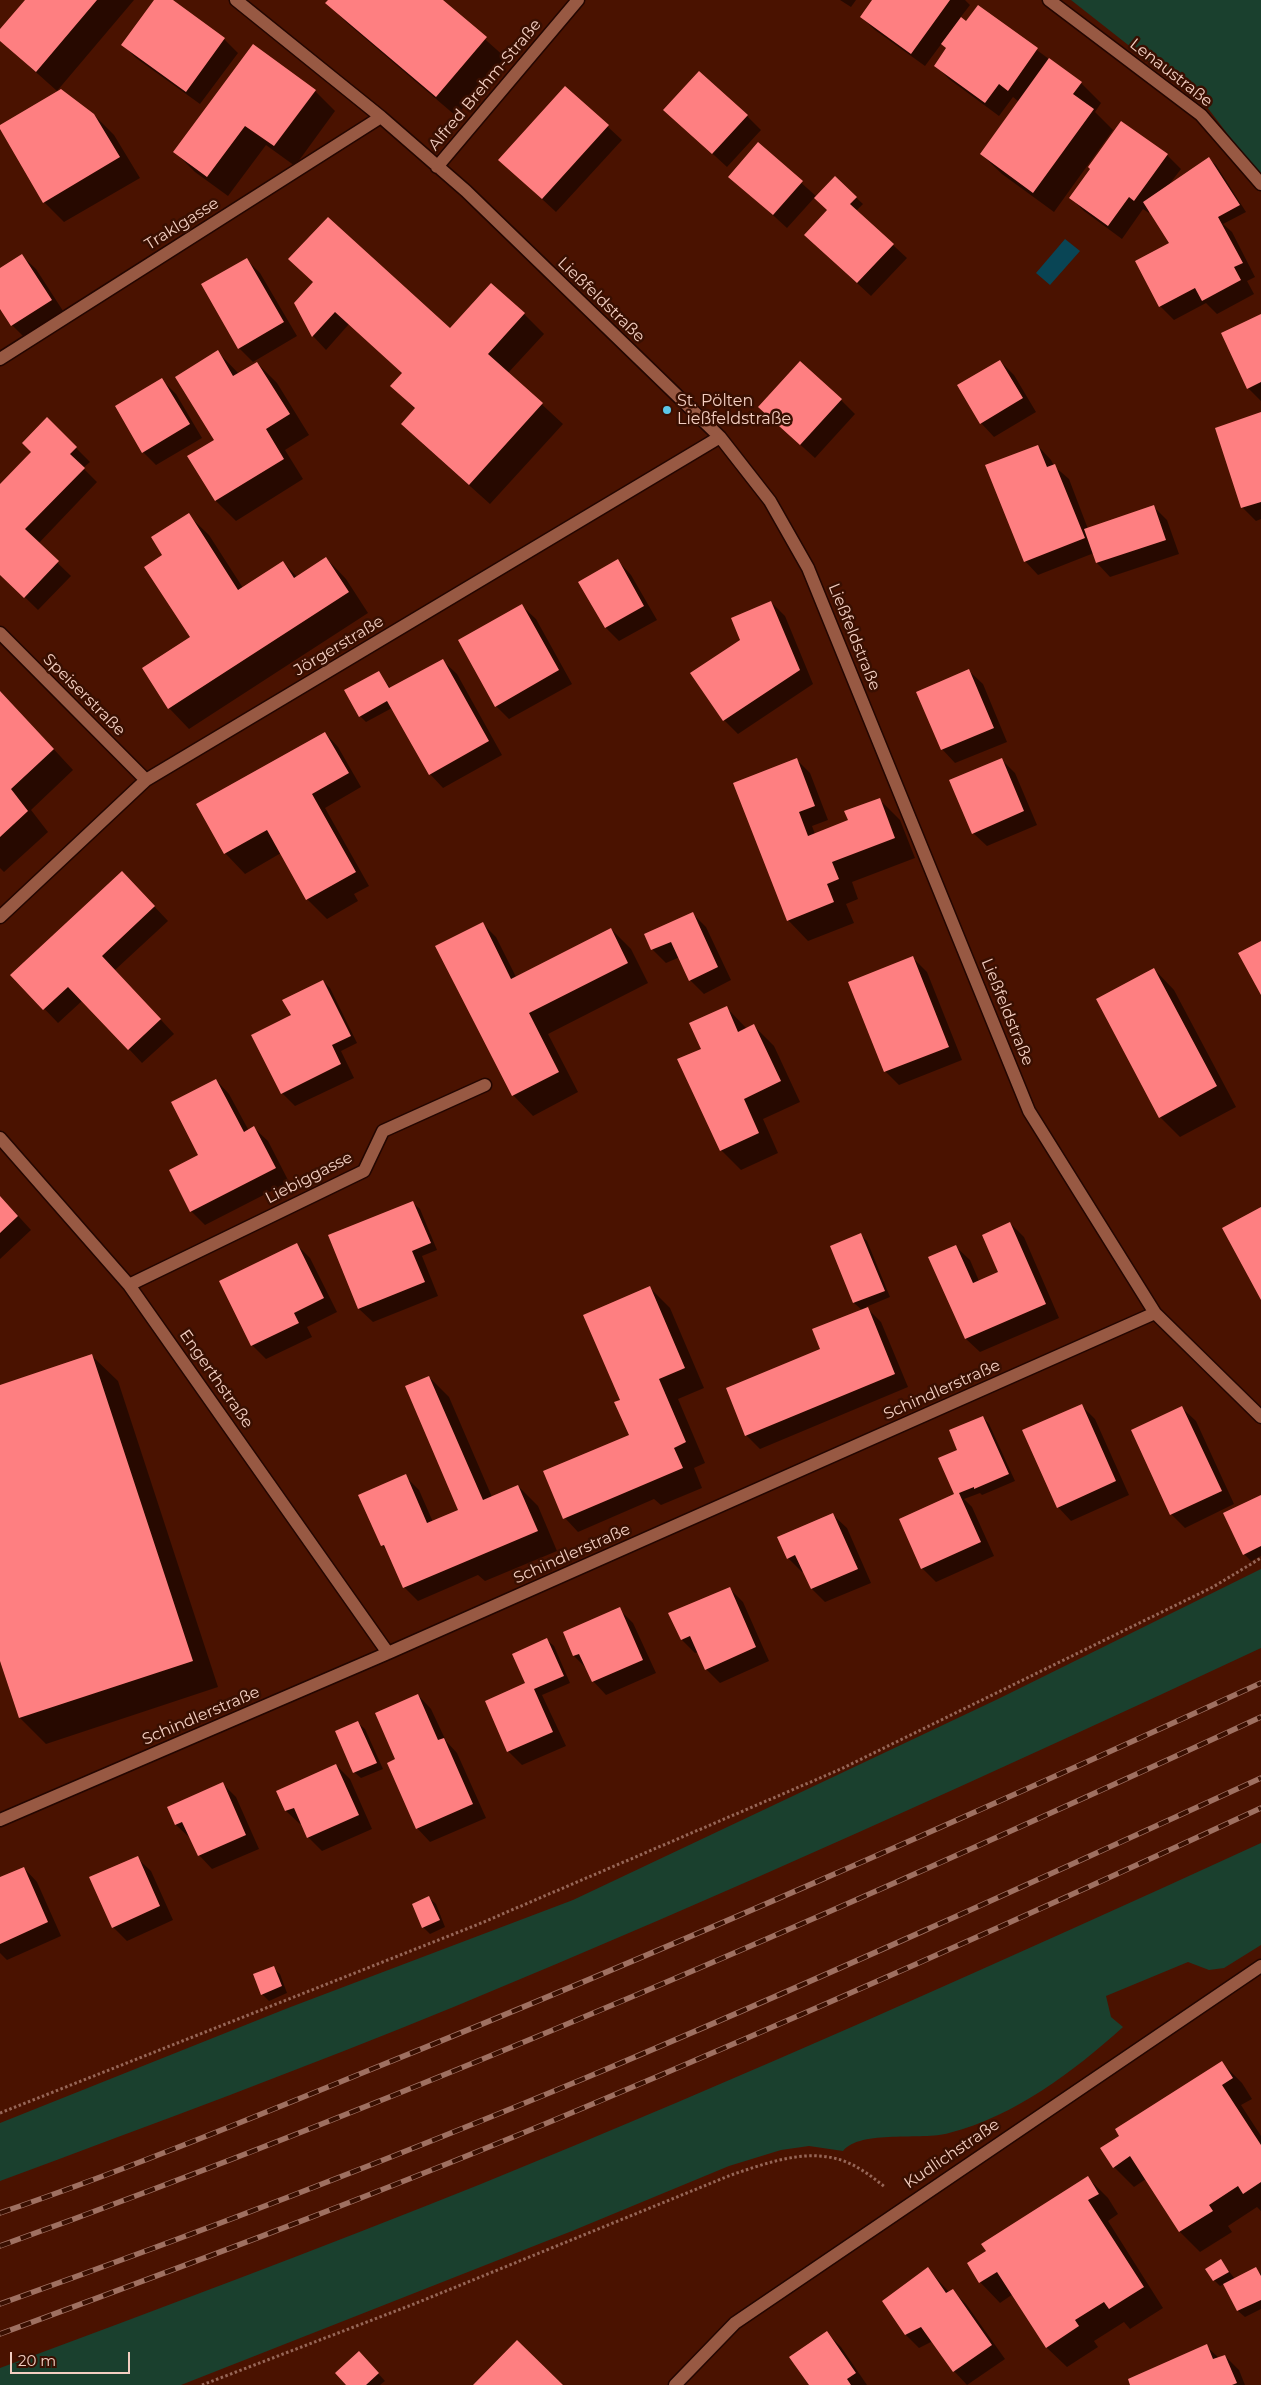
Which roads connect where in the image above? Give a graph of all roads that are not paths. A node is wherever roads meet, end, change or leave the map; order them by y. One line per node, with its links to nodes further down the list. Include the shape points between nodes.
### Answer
1 (236, 0): 4 (street, Ließfeldstraße)
2 (578, 0): 5 (street, Alfred Brehm-Straße)
3 (1049, 0): 6 (street, Lenaustraße, via 1201,115)
4 (381, 117): 5 (street, Ließfeldstraße); 7 (street, Traklgasse)
5 (437, 167): 8 (street, Ließfeldstraße, via 466,191)
6 (1261, 184)
7 (0, 359)
8 (720, 436): 10 (street, Jörgerstraße); 15 (street, Ließfeldstraße, via 770,501 808,568 1029,1111)
9 (0, 633): 10 (street, Speiserstraße)
10 (146, 780): 11 (street, Jörgerstraße)
11 (0, 917)
12 (485, 1085): 14 (street, Liebiggasse, via 384,1131 364,1171)
13 (0, 1138): 14 (street, Engerthstraße)
14 (129, 1285): 17 (street, Engerthstraße)
15 (1154, 1313): 16 (street, Ließfeldstraße); 17 (street, Schindlerstraße)
16 (1261, 1417)
17 (388, 1653): 18 (street, Schindlerstraße)
18 (0, 1820)
19 (1261, 1966): 20 (street, Kudlichstraße, via 735,2323)
20 (675, 2385)

